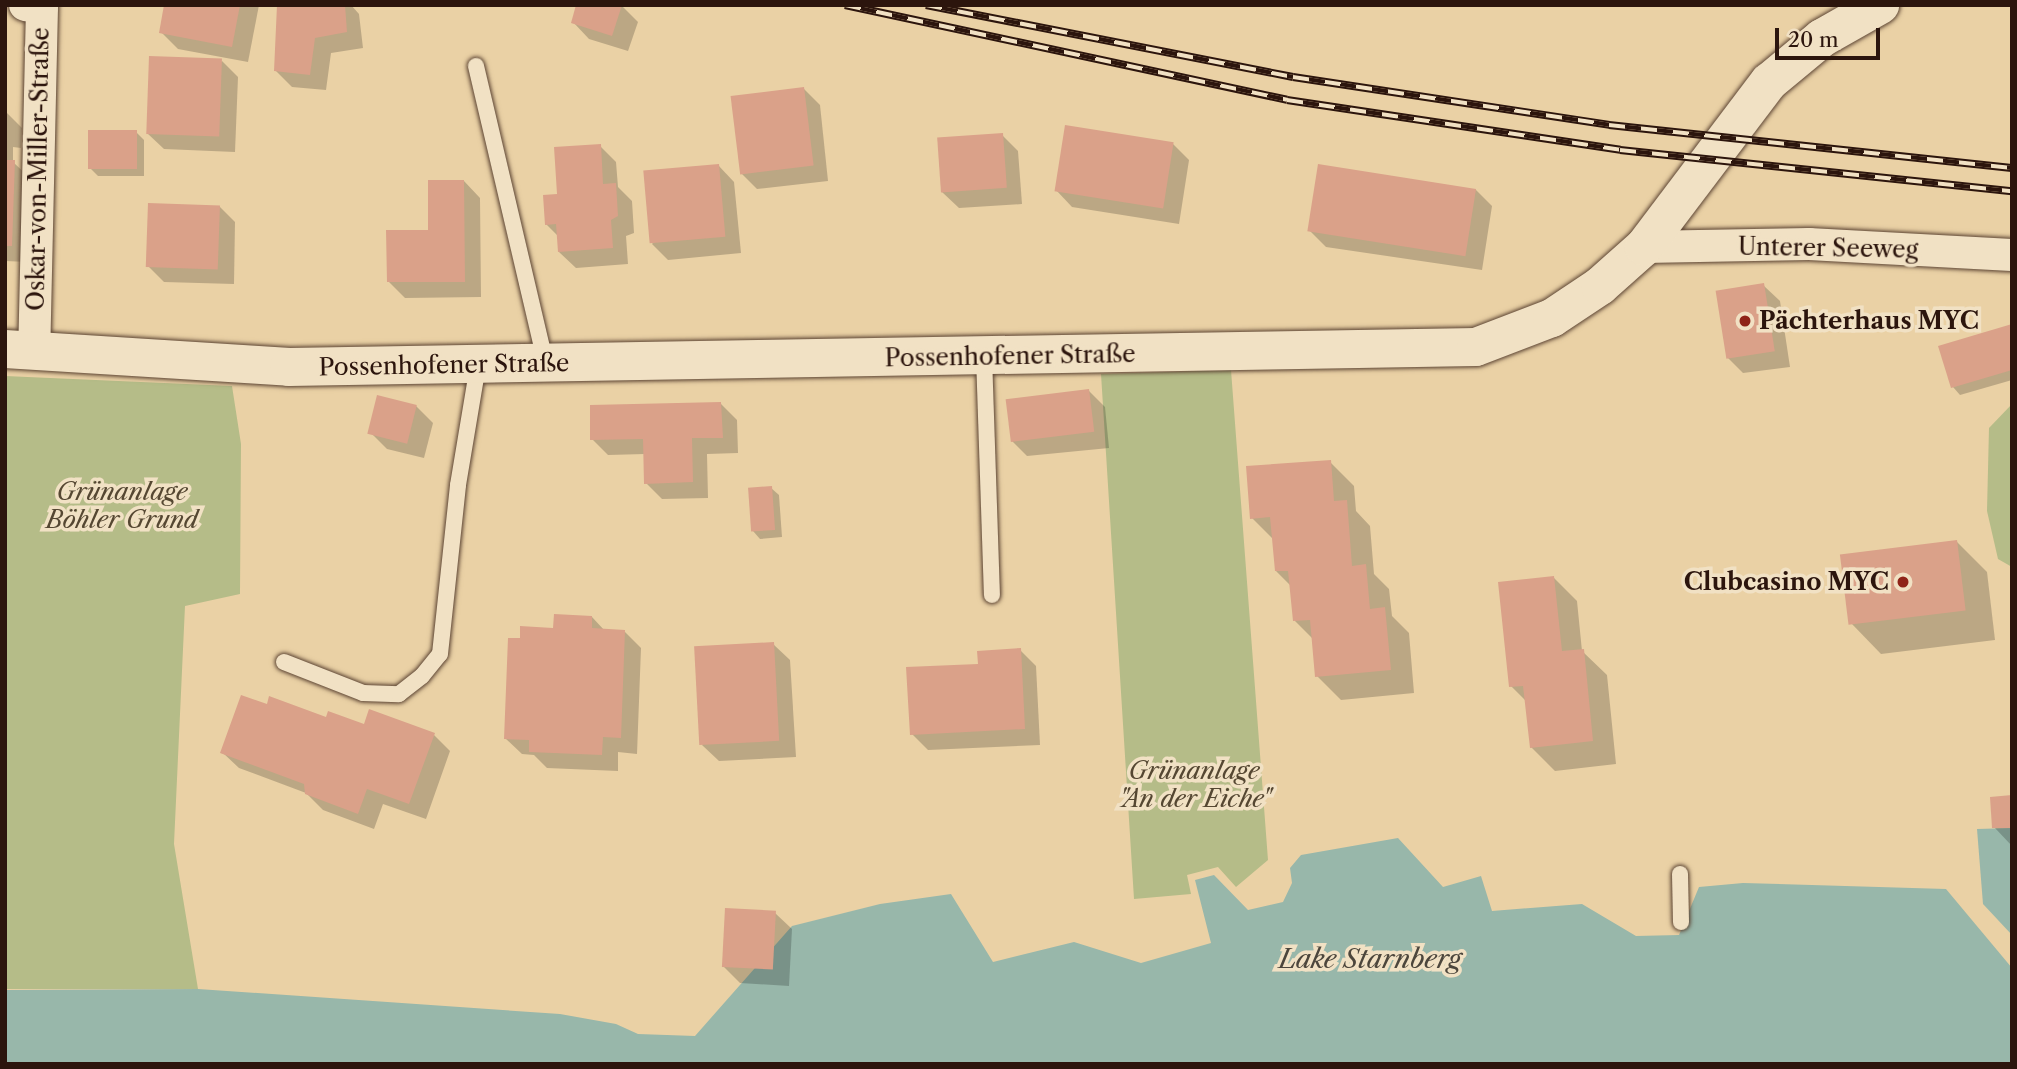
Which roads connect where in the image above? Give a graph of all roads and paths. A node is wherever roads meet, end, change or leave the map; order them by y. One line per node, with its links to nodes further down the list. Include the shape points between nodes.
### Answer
1 (25, 5): 6 (street, Oskar-von-Miller-Straße, via 43,7)
2 (1880, 5): 4 (main road, Possenhofener Straße, via 1822,38 1769,82)
3 (477, 66): 8 (lane)
4 (1644, 247): 5 (street, Unterer Seeweg, via 1809,244); 7 (main road, Possenhofener Straße, via 1600,286 1552,318 1476,346)
5 (2012, 255)
6 (19, 349): 9 (main road, Possenhofener Straße, via 289,367)
7 (984, 356): 8 (main road, Possenhofener Straße); 10 (lane)
8 (546, 364): 9 (main road, Possenhofener Straße)
9 (478, 365): 11 (lane, via 458,485 440,654 399,694 363,693)
10 (992, 595)
11 (284, 662)
12 (1680, 874): 13 (lane)
13 (1681, 922)

